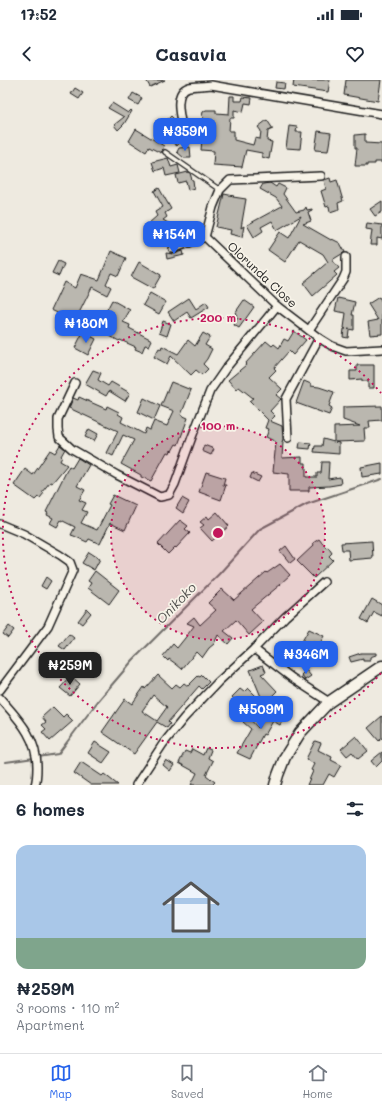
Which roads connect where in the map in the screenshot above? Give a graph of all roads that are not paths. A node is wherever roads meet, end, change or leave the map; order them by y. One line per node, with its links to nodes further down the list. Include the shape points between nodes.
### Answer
1 (382, 114): 2 (street, via 211,85 187,88 181,93 178,102)
2 (183, 131)
3 (165, 152): 5 (lane)
4 (321, 176): 5 (street, via 230,180)
5 (220, 190): 6 (street)
6 (206, 237): 7 (street); 9 (street, Olorunda Close)
7 (172, 248)
8 (346, 257): 10 (street, via 346,272 343,279)
9 (277, 306): 10 (street, Olorunda Close); 13 (street, via 226,368 210,392 175,484 168,495 160,496 117,475 72,449 59,437 58,419)
10 (309, 330): 11 (street, Olorunda Close)
11 (319, 338): 12 (street, Olorunda Close, via 346,351); 14 (street, via 286,400)
12 (382, 349)
13 (75, 382)
14 (288, 438)
15 (0, 524): 19 (street, via 24,534 60,555 70,562 73,570 48,626)
16 (324, 582): 17 (street)
17 (254, 649): 21 (street); 23 (street, via 184,718)
18 (382, 666): 21 (main road)
19 (0, 690)
20 (0, 698): 22 (street, via 33,742 37,765)
21 (329, 702): 24 (main road, via 300,733 286,756)
22 (35, 785)
23 (136, 785)
24 (275, 785)

